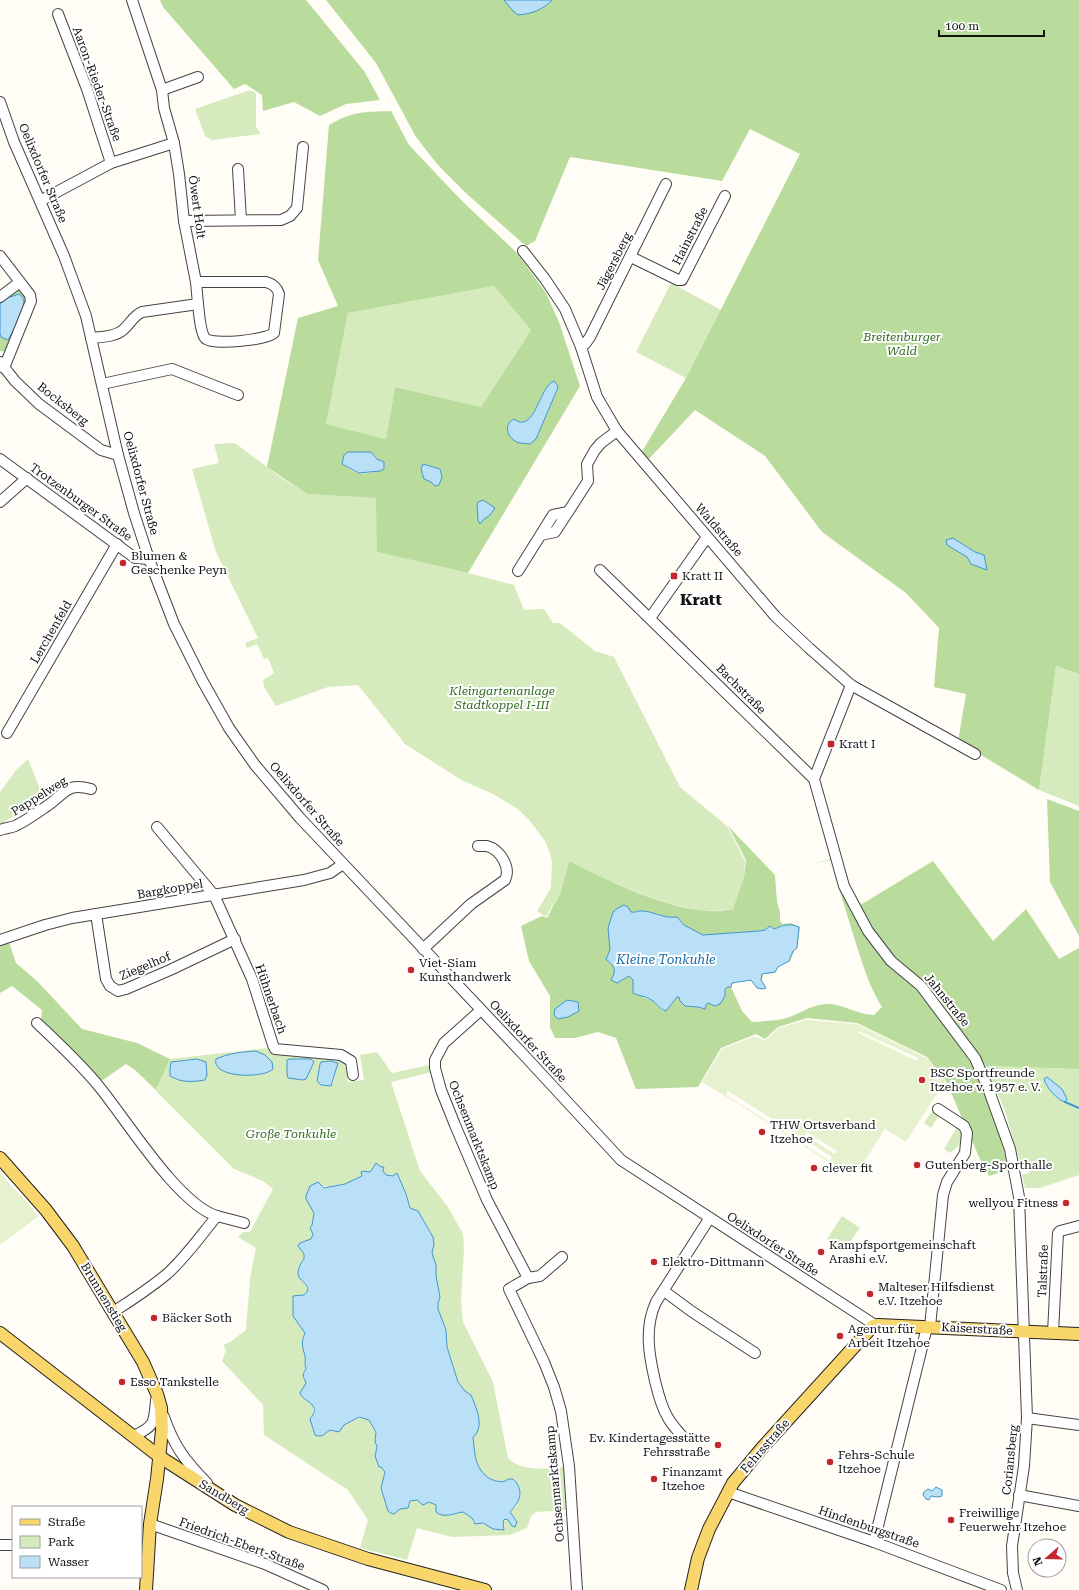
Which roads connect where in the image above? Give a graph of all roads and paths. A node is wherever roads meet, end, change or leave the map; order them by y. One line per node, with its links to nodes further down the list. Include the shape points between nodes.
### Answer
1 (132, 0): 4 (street, Öwert Holt)
2 (58, 14): 8 (street, Aaron-Rieder-Straße, via 87,89)
3 (198, 77): 4 (street)
4 (162, 90): 6 (street, Öwert Holt, via 164,108)
5 (0, 102): 12 (street, Oelixdorfer Straße, via 14,142)
6 (174, 143): 8 (street); 14 (street, Öwert Holt)
7 (303, 147): 13 (street, via 297,208 294,213 280,220)
8 (111, 163): 12 (street)
9 (238, 169): 13 (street)
10 (666, 184): 17 (street, Jägersberg)
11 (725, 196): 17 (street, Hainstraße, via 682,280)
12 (40, 201): 22 (street, Oelixdorfer Straße, via 64,256)
13 (241, 220): 14 (street)
14 (184, 221): 19 (street, Öwert Holt)
15 (523, 251): 23 (street, Waldstraße, via 561,303)
16 (0, 256): 18 (street)
17 (631, 256): 23 (street, Jägersberg, via 590,337)
18 (20, 282): 20 (street); 24 (street, via 30,295 31,303)
19 (196, 282): 21 (street, Öwert Holt); 21 (street, Öwert Holt, via 266,282 272,284 279,294 274,333 261,339 208,341 202,332)
20 (0, 297)
21 (198, 304): 22 (street, via 142,312 134,316 120,332)
22 (91, 338): 25 (street, Oelixdorfer Straße)
23 (581, 347): 27 (street, Waldstraße, via 597,397)
24 (2, 365): 28 (street, Bocksberg, via 39,404 101,450)
25 (102, 384): 26 (street, via 172,369); 28 (street, Oelixdorfer Straße)
26 (238, 395)
27 (616, 431): 32 (street, Waldstraße); 35 (street, via 595,450 588,464 588,481 568,512 553,515)
28 (118, 455): 34 (street, Oelixdorfer Straße)
29 (0, 459): 30 (street, Trotzenburger Straße)
30 (27, 478): 31 (street); 33 (street, Trotzenburger Straße)
31 (0, 502)
32 (707, 537): 37 (street); 38 (street, Waldstraße, via 788,628)
33 (117, 544): 34 (street, Trotzenburger Straße, via 135,558); 39 (street, Lerchenfeld)
34 (149, 559): 46 (street, Oelixdorfer Straße, via 186,650 229,728 277,792)
35 (518, 570)
36 (600, 570): 37 (street, Bachstraße)
37 (650, 618): 41 (street, Bachstraße)
38 (851, 685): 40 (street, Waldstraße); 41 (street)
39 (7, 734)
40 (975, 754)
41 (814, 779): 67 (street, Jahnstraße, via 836,861 850,899 868,931 891,961 921,986 974,1058 988,1088 1010,1149 1019,1196)
42 (91, 789): 44 (street, Pappelweg, via 73,788 15,826)
43 (157, 827): 47 (street, Hühnerbach)
44 (0, 830)
45 (478, 846): 51 (street, via 489,847 503,859 507,868 505,880 471,904)
46 (343, 864): 47 (street, Bargkoppel, via 330,873 304,880); 51 (street, Oelixdorfer Straße)
47 (214, 895): 48 (street, Bargkoppel); 49 (street, Hühnerbach)
48 (96, 914): 49 (street, Ziegelhof, via 106,979 110,986 118,991); 50 (street, Bargkoppel, via 45,925)
49 (235, 939): 54 (street, Hühnerbach, via 275,1049 341,1055 350,1061)
50 (0, 940)
51 (423, 949): 52 (street, Oelixdorfer Straße)
52 (481, 1010): 58 (street, Oelixdorfer Straße, via 621,1160); 62 (street, Ochsenmarktskamp, via 444,1043 435,1060 435,1068 441,1090 487,1200)
53 (37, 1023): 57 (street, via 101,1088 178,1187 209,1213)
54 (353, 1075)
55 (938, 1109): 66 (street, via 964,1126 967,1140 964,1157 947,1182 943,1195)
56 (0, 1158): 64 (main road, Brunnenstieg, via 57,1223)
57 (217, 1216): 59 (street); 64 (street, via 166,1274)
58 (710, 1219): 63 (street); 65 (street, Oelixdorfer Straße)
59 (244, 1223)
60 (1079, 1226): 69 (street, Talstraße, via 1058,1233)
61 (562, 1257): 62 (street, Ochsenmarktskamp, via 540,1276)
62 (528, 1278): 91 (street, Ochsenmarktskamp, via 510,1289 548,1372 561,1411 569,1466)
63 (664, 1291): 71 (street); 77 (street, via 652,1313 648,1335 649,1348 663,1408)
64 (113, 1312): 72 (main road, Brunnenstieg, via 143,1362)
65 (875, 1325): 66 (main road, Kaiserstraße); 79 (main road, Fehrsstraße, via 762,1448)
66 (929, 1327): 67 (main road, Kaiserstraße); 84 (street)
67 (1024, 1331): 69 (main road, Kaiserstraße); 74 (street, Coriansberg)
68 (0, 1333): 76 (main road, Sandberg)
69 (1053, 1333): 70 (main road, Kaiserstraße)
70 (1079, 1334)
71 (755, 1353)
72 (157, 1394): 73 (main road, Brunnenstieg); 76 (street, via 155,1416 151,1426)
73 (160, 1408): 78 (main road, Brunnenstieg); 80 (street, via 176,1448)
74 (1027, 1418): 75 (street); 81 (street, Coriansberg)
75 (1079, 1425)
76 (134, 1436): 78 (main road, Sandberg)
77 (682, 1436)
78 (160, 1457): 80 (main road, Sandberg); 83 (main road, Brunnenstieg)
79 (728, 1492): 84 (street, Hindenburgstraße); 92 (main road, Fehrsstraße, via 704,1542)
80 (218, 1494): 90 (main road, Sandberg, via 235,1505 300,1536 368,1559)
81 (1019, 1495): 82 (street); 94 (street, Coriansberg, via 1012,1546 1013,1573)
82 (1079, 1506)
83 (150, 1524): 87 (main road, Brunnenstieg); 89 (street, Friedrich-Ebert-Straße, via 265,1564)
84 (874, 1542): 93 (street, Hindenburgstraße)
85 (0, 1545): 86 (street)
86 (12, 1545)
87 (145, 1546): 88 (main road, Brunnenstieg)
88 (146, 1590)
89 (323, 1590)
90 (485, 1590)
91 (576, 1590)
92 (691, 1590)
93 (1001, 1590)
94 (1017, 1590)

